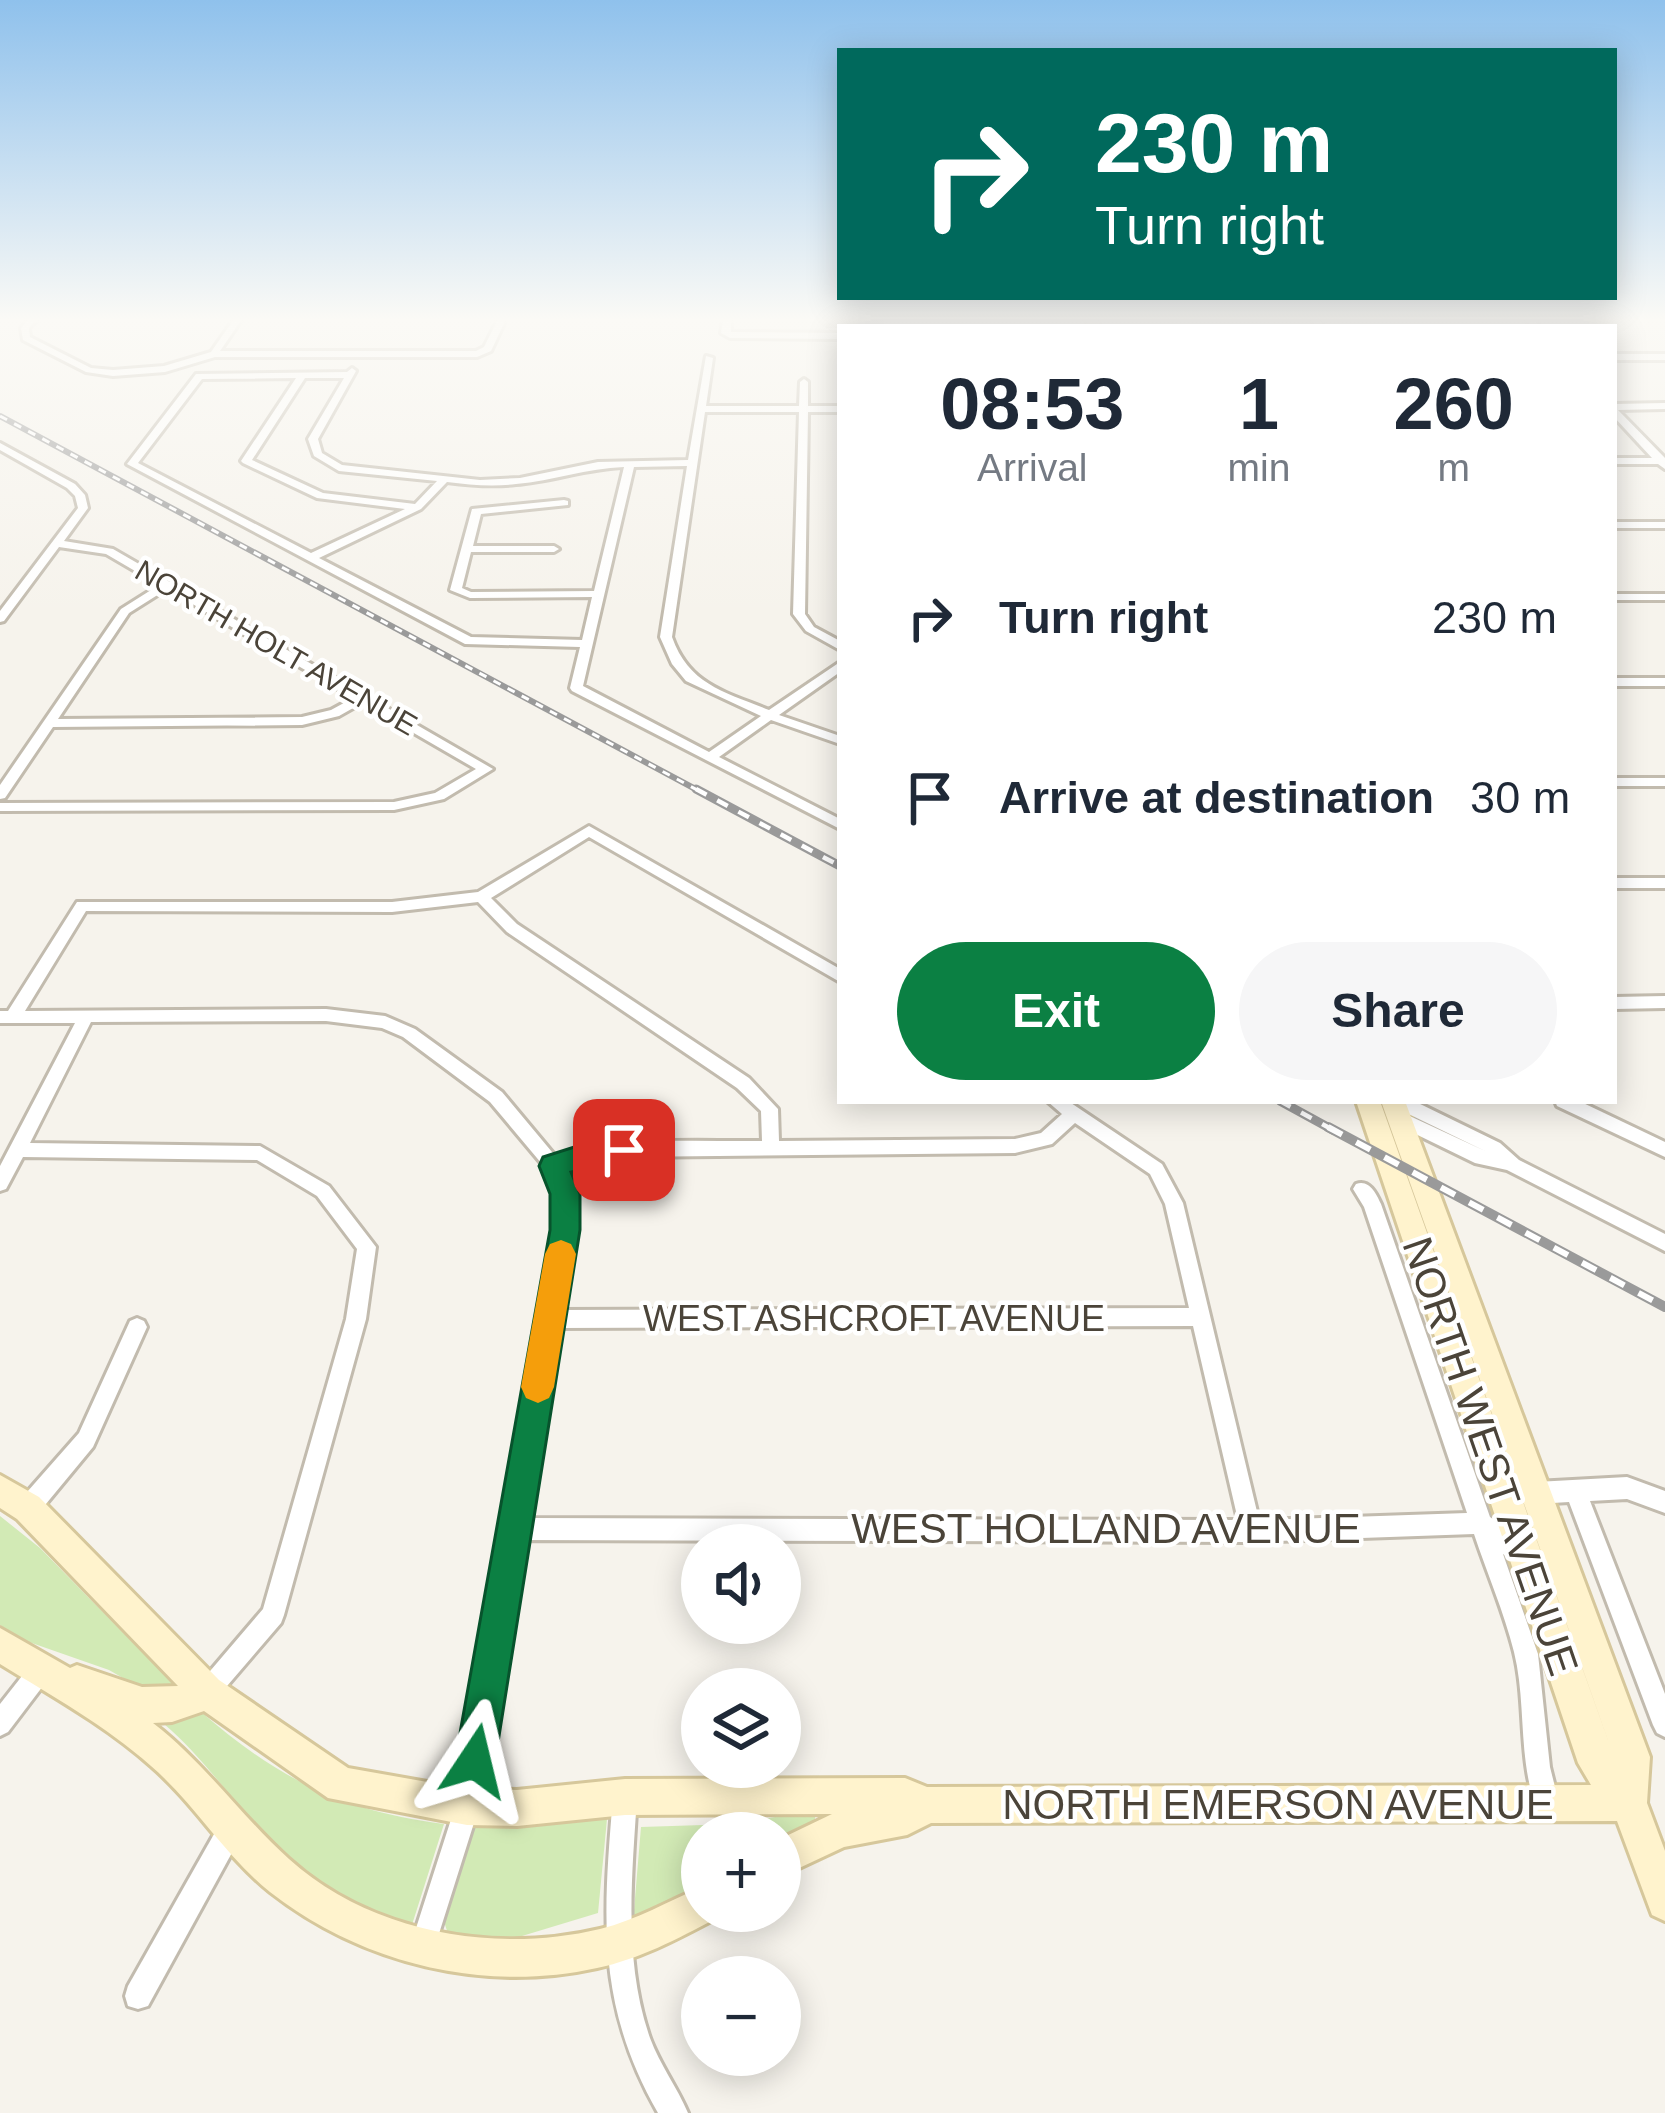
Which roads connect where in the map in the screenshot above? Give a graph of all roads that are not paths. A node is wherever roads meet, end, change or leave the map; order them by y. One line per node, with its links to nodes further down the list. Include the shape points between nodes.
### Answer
1 (167, 418): 24 (street, via 132,464)
2 (274, 418): 17 (street, via 246,461 321,496)
3 (325, 418): 12 (street, via 313,439 316,454 339,468)
4 (700, 418): 10 (street)
5 (803, 418): 32 (street, via 799,614)
6 (1622, 418): 11 (street)
7 (0, 446): 21 (street, via 80,495 81,515)
8 (1617, 461): 11 (street)
9 (630, 463): 10 (street); 14 (street); 26 (street)
10 (692, 463): 38 (street, via 666,637 691,679)
11 (1664, 463)
12 (442, 482): 13 (street); 17 (street)
13 (464, 482): 14 (street); 15 (street)
14 (505, 483): 15 (street)
15 (485, 494): 18 (street)
16 (564, 503): 18 (street)
17 (417, 507): 24 (street)
18 (476, 512): 22 (street)
19 (1665, 524): 20 (street)
20 (1617, 525)
21 (60, 544): 25 (street, NORTH HOLT AVENUE, via 110,551); 29 (street)
22 (468, 549): 23 (street); 26 (street, via 454,586 461,593)
23 (554, 549)
24 (312, 557): 31 (street, via 469,640)
25 (166, 585): 30 (street, NORTH HOLT AVENUE); 39 (street, via 125,611)
26 (600, 594): 31 (street)
27 (1617, 597): 28 (street)
28 (1665, 597)
29 (0, 619)
30 (254, 635): 33 (street); 37 (street, NORTH HOLT AVENUE)
31 (588, 644): 41 (street, via 576,688)
32 (837, 644)
33 (232, 646)
34 (837, 668): 38 (street)
35 (1617, 682): 36 (street)
36 (1665, 682)
37 (362, 698): 39 (street, via 302,721); 45 (street, NORTH HOLT AVENUE, via 486,769 439,796 394,806)
38 (773, 714): 40 (street); 41 (street)
39 (49, 723): 44 (street)
40 (837, 739)
41 (711, 757): 46 (street)
42 (1617, 782): 43 (street)
43 (1665, 782)
44 (0, 795)
45 (0, 807)
46 (837, 824)
47 (1617, 883): 48 (street)
48 (1665, 883)
49 (481, 897): 50 (street, via 589,831); 54 (street, via 392,907 82,906); 60 (street, via 512,928 743,1083 769,1109)
50 (837, 974)
51 (1665, 1002): 52 (street)
52 (1617, 1003)
53 (86, 1016): 54 (street); 61 (street); 63 (street, via 385,1022 496,1097)
54 (7, 1017)
55 (1060, 1104): 59 (street)
56 (1369, 1104): 71 (street, NORTH WEST AVENUE)
57 (1569, 1104): 62 (street)
58 (1393, 1105): 66 (street, via 1481,1159 1513,1165); 71 (street, NORTH WEST AVENUE)
59 (1075, 1113): 60 (street, via 1053,1136 1027,1145); 67 (street, via 1156,1169 1174,1203)
60 (771, 1149): 63 (street, via 624,1150)
61 (18, 1150): 64 (street); 80 (street, via 260,1153 323,1191 367,1246 356,1319 273,1615)
62 (1665, 1150)
63 (554, 1166): 68 (street, via 565,1194 565,1230)
64 (0, 1184)
65 (1362, 1189): 74 (street)
66 (1665, 1244)
67 (1200, 1317): 68 (street, WEST ASHCROFT AVENUE); 76 (street)
68 (549, 1319): 75 (street)
69 (137, 1327): 72 (street, via 86,1440)
70 (1576, 1492): 71 (street); 73 (street, via 1627,1488); 82 (street)
71 (1516, 1494): 74 (street); 77 (street, NORTH WEST AVENUE); 84 (street, NORTH WEST AVENUE, via 1632,1756)
72 (14, 1499): 80 (street, NORTH EMERSON AVENUE)
73 (1665, 1502)
74 (1480, 1523): 76 (street, WEST HOLLAND AVENUE); 77 (street); 85 (street, via 1526,1654)
75 (515, 1529): 76 (street, WEST HOLLAND AVENUE); 87 (street)
76 (1251, 1531)
77 (1527, 1560): 84 (street, NORTH WEST AVENUE, via 1596,1763)
78 (0, 1645): 79 (street)
79 (41, 1670): 80 (street, via 146,1706 176,1709); 81 (street); 88 (street, via 165,1754)
80 (207, 1692): 87 (street, NORTH EMERSON AVENUE, via 341,1785)
81 (0, 1724)
82 (1665, 1725)
83 (625, 1797): 86 (street, NORTH EMERSON AVENUE, via 905,1796); 87 (street, NORTH EMERSON AVENUE); 92 (street)
84 (1629, 1803): 85 (street, NORTH EMERSON AVENUE); 90 (street, NORTH WEST AVENUE)
85 (1547, 1804): 86 (street, NORTH EMERSON AVENUE)
86 (927, 1805): 89 (street, NORTH EMERSON AVENUE)
87 (467, 1807): 93 (street)
88 (231, 1828): 93 (street, via 333,1916); 94 (street)
89 (801, 1848)
90 (1665, 1902)
91 (681, 1915): 92 (street)
92 (616, 1941): 93 (street, via 535,1956); 95 (street, via 635,2037)
93 (422, 1951)
94 (138, 1996)
95 (674, 2113)

